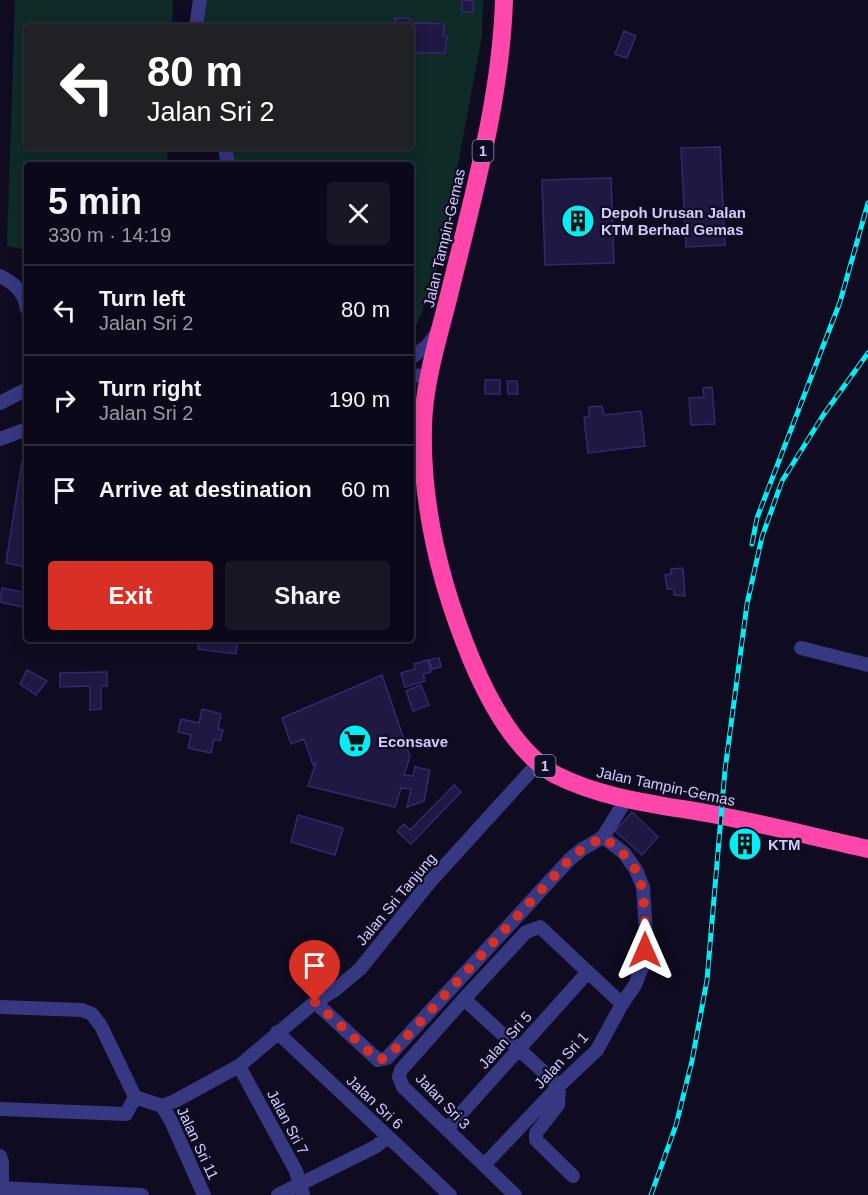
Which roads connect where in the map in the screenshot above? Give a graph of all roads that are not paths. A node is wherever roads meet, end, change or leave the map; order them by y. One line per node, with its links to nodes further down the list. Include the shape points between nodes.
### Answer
1 (200, 0): 3 (street)
2 (504, 0): 6 (highway, Jalan Tampin-Gemas / 1, via 491,117)
3 (196, 24)
4 (0, 276): 5 (street, via 14,283)
5 (24, 300)
6 (440, 327): 7 (street, via 432,341); 8 (highway, Jalan Tampin-Gemas / 1)
7 (414, 356)
8 (420, 376): 12 (highway, Jalan Tampin-Gemas / 1)
9 (24, 391): 10 (street)
10 (0, 403)
11 (414, 408): 12 (street)
12 (423, 425): 17 (highway, Jalan Tampin-Gemas / 1, via 427,503 458,625 496,711)
13 (24, 430): 14 (street)
14 (0, 439)
15 (801, 648): 16 (street)
16 (868, 665)
17 (539, 762): 18 (highway, Jalan Tampin-Gemas / 1, via 555,774); 23 (street, Jalan Sri Tanjung, via 429,884 360,969)
18 (627, 798): 19 (street); 20 (highway, Jalan Tampin-Gemas / 1)
19 (603, 837): 23 (street, via 569,860 387,1058 378,1060); 24 (street, Jalan Sri 1, via 624,853 643,887 643,965)
20 (868, 849)
21 (585, 970): 22 (street, Jalan Sri 3, via 540,927 533,928); 24 (street, Jalan Sri 3); 27 (street, Jalan Sri 5)
22 (464, 999): 27 (street); 33 (street, Jalan Sri 3, via 399,1077 403,1087)
23 (315, 1002): 26 (street, Jalan Sri Tanjung)
24 (622, 1004): 29 (street, Jalan Sri 1, via 597,1050)
25 (0, 1007): 30 (street, via 82,1010 92,1014)
26 (277, 1032): 28 (street, Jalan Sri Tanjung); 34 (street, Jalan Sri 6)
27 (516, 1046): 29 (street); 33 (street, Jalan Sri 5)
28 (239, 1066): 31 (street, Jalan Sri Tanjung); 39 (street, Jalan Sri 7, via 296,1171)
29 (559, 1086): 36 (street, Jalan Sri 1); 37 (street, via 558,1105 536,1133 536,1140)
30 (135, 1097): 31 (street); 32 (street, via 126,1114)
31 (168, 1103): 43 (street, Jalan Sri 11, via 170,1119)
32 (0, 1109)
33 (444, 1126): 36 (street, Jalan Sri 3)
34 (388, 1137): 39 (street); 41 (street, Jalan Sri 6)
35 (0, 1156): 38 (street)
36 (484, 1165): 45 (street, Jalan Sri 3)
37 (573, 1176)
38 (1, 1188): 40 (street)
39 (301, 1190): 44 (street)
40 (44, 1192): 42 (street)
41 (443, 1193)
42 (142, 1195)
43 (204, 1195)
44 (278, 1195)
45 (515, 1195)

